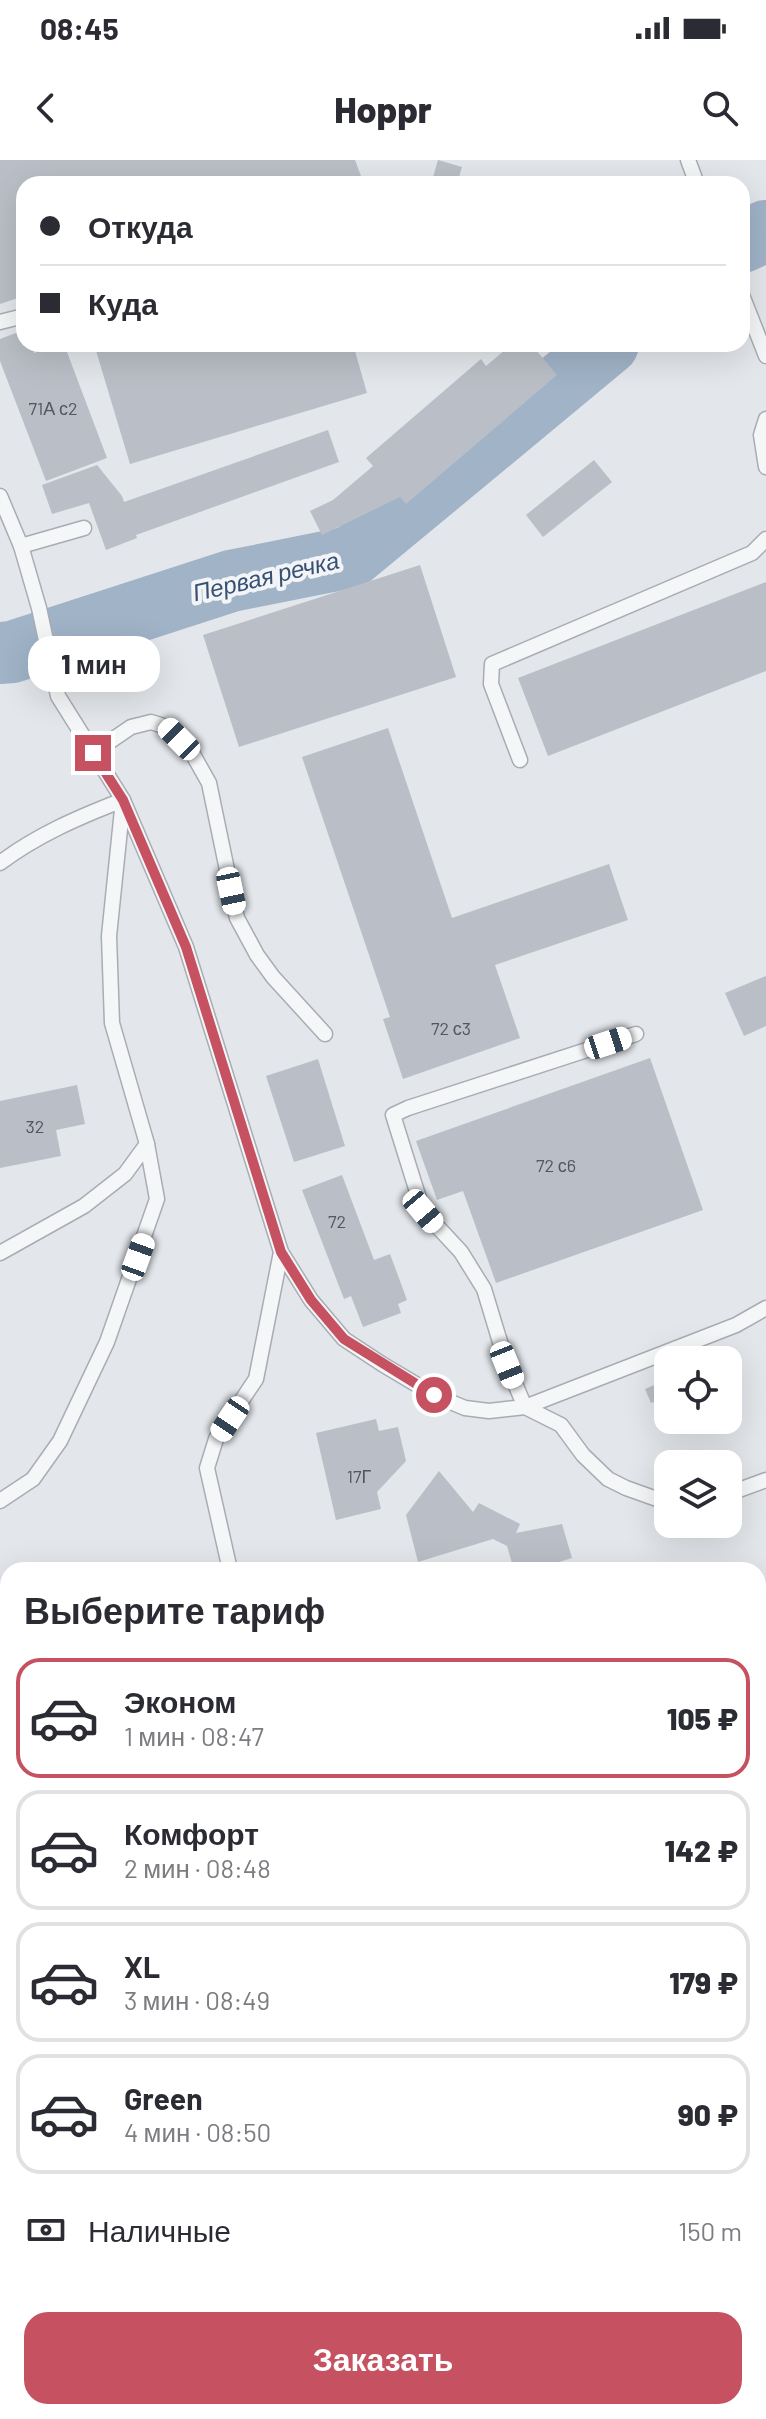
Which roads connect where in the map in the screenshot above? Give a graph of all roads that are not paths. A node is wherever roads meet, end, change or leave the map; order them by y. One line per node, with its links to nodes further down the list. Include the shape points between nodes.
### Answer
1 (750, 315): 2 (lane)
2 (766, 356)
3 (766, 419): 4 (lane, via 761,435)
4 (766, 467)
5 (0, 496): 8 (lane)
6 (84, 528): 8 (lane)
7 (766, 539): 10 (lane, via 752,553 492,664 491,684)
8 (21, 546): 9 (lane, via 58,696)
9 (93, 753): 11 (lane); 13 (lane, via 131,727 151,722 167,727 191,751 209,783 237,918 273,977)
10 (520, 760)
11 (123, 800): 12 (lane, via 65,823); 15 (lane, via 109,936 112,1023); 16 (lane, via 186,947)
12 (0, 863)
13 (325, 1034)
14 (636, 1034): 19 (lane, via 393,1115 423,1211 461,1252 484,1289)
15 (147, 1144): 17 (lane, via 125,1174 84,1206); 23 (lane, via 157,1199 107,1342 60,1441 33,1479)
16 (281, 1252): 19 (lane, via 344,1339 382,1364 465,1408); 24 (lane, via 256,1379 216,1439 207,1468)
17 (0, 1253)
18 (766, 1308): 19 (lane, via 736,1325)
19 (525, 1407): 22 (lane, via 561,1425 608,1479)
20 (766, 1480): 21 (lane)
21 (742, 1489)
22 (654, 1498)
23 (0, 1501)
24 (228, 1562)

